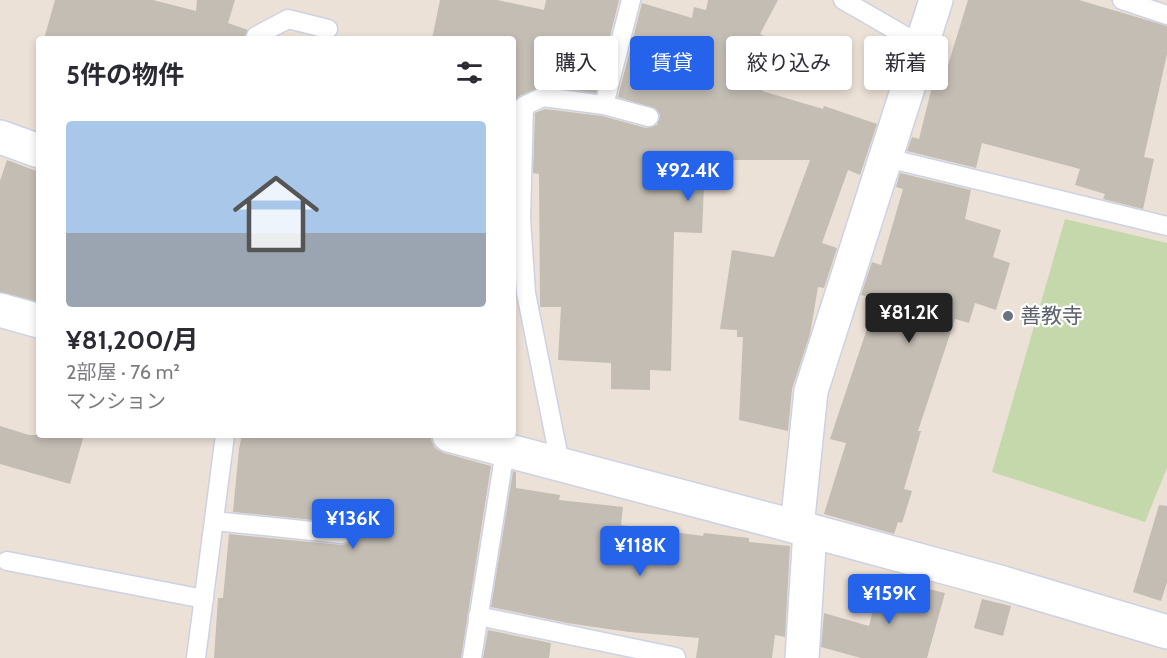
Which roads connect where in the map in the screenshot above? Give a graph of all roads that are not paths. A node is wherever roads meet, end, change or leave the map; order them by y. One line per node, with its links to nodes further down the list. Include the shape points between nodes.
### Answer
1 (631, 0): 11 (lane)
2 (843, 0): 8 (lane)
3 (936, 0): 9 (street)
4 (1122, 0): 5 (lane)
5 (1167, 15)
6 (328, 29): 7 (lane, via 288,19)
7 (256, 36)
8 (905, 36)
9 (924, 36)
10 (907, 90): 15 (street)
11 (604, 105): 12 (lane); 16 (lane, via 543,97 524,106)
12 (649, 117)
13 (0, 137): 14 (street)
14 (36, 150)
15 (887, 158): 17 (lane); 25 (street, via 811,390)
16 (518, 164): 23 (lane, via 526,293)
17 (1167, 226)
18 (0, 310): 19 (street)
19 (36, 320)
20 (225, 438): 24 (lane)
21 (460, 438): 22 (street)
22 (505, 451): 23 (street); 29 (lane)
23 (560, 463): 25 (street)
24 (214, 521): 26 (lane); 28 (lane)
25 (803, 529): 30 (street); 34 (street)
26 (342, 534)
27 (7, 561): 28 (lane)
28 (204, 599): 32 (lane)
29 (478, 616): 31 (lane); 33 (lane)
30 (1167, 632)
31 (676, 657)
32 (196, 658)
33 (472, 658)
34 (802, 658)

